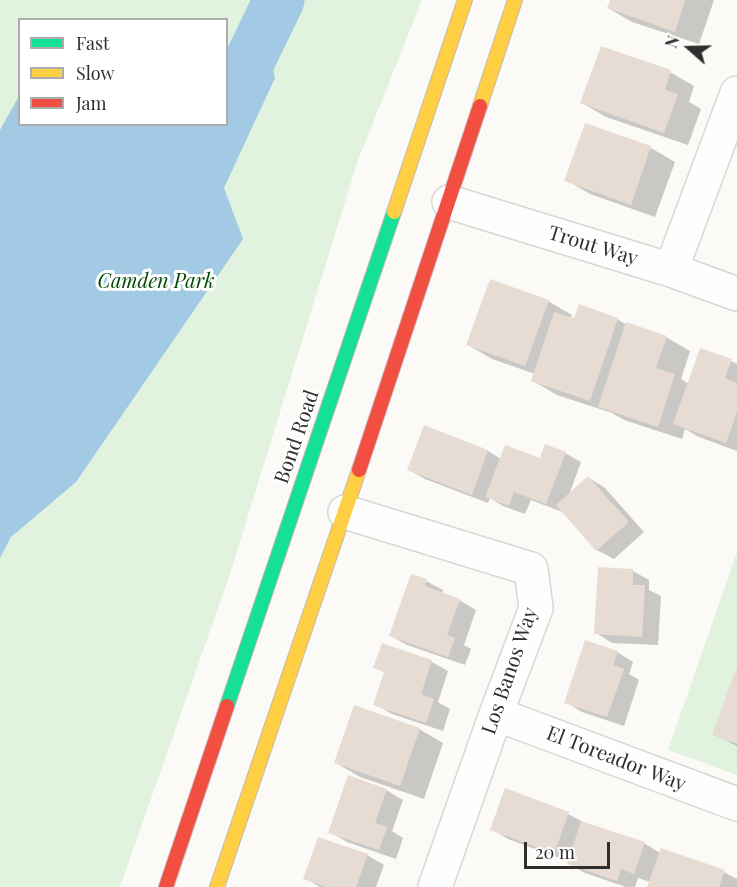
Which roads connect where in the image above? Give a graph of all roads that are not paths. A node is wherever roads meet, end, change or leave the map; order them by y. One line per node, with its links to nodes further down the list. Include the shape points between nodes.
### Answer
1 (465, 0): 10 (main road, Bond Road)
2 (515, 0): 4 (main road)
3 (737, 93): 5 (street)
4 (449, 202): 5 (street, Trout Way); 7 (main road)
5 (671, 270): 6 (street, Trout Way)
6 (737, 294)
7 (345, 512): 8 (street, Los Banos Way, via 531,569 536,608); 11 (main road)
8 (496, 714): 9 (street, El Toreador Way); 12 (street, Los Banos Way)
9 (737, 804)
10 (166, 887)
11 (217, 887)
12 (435, 887)

